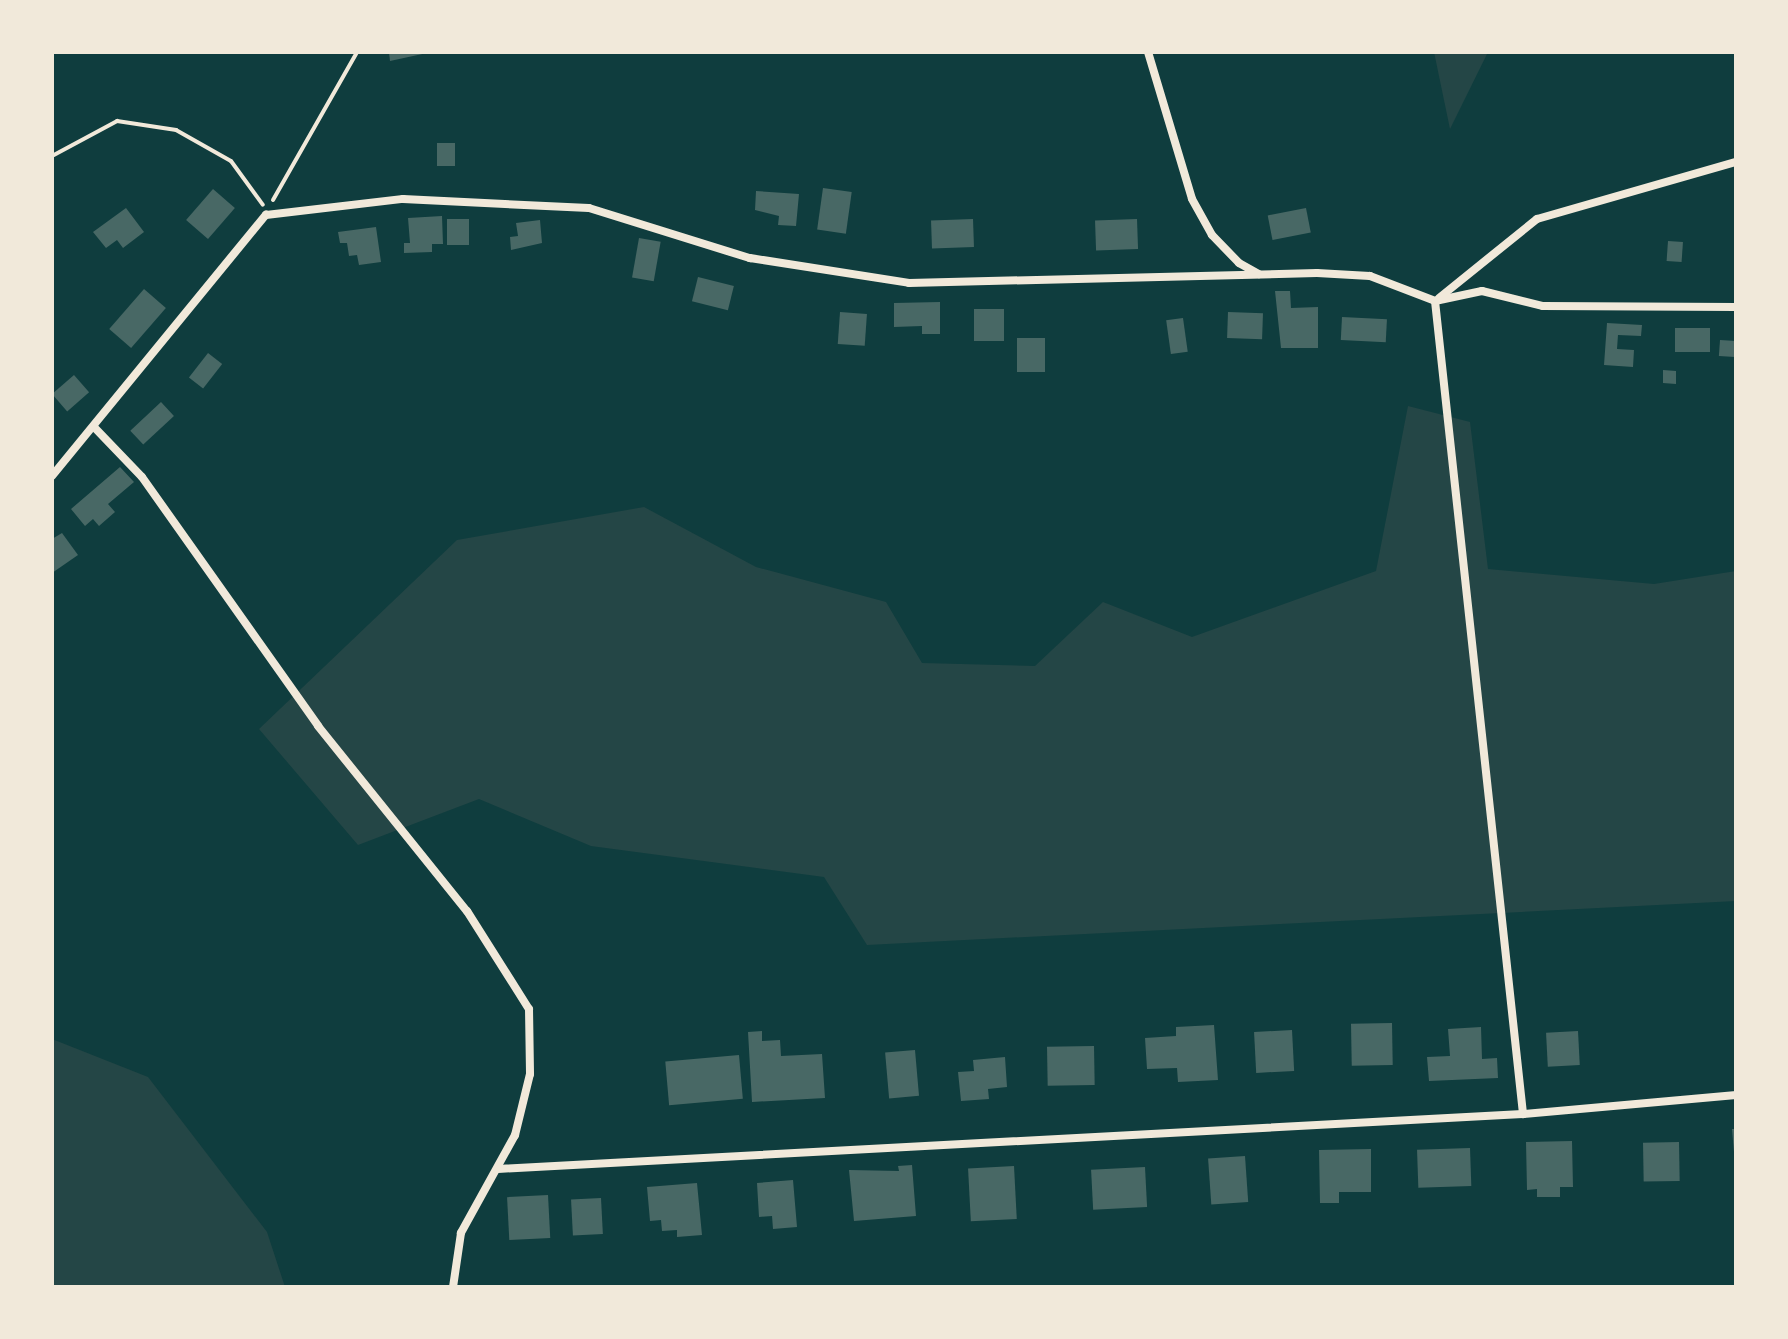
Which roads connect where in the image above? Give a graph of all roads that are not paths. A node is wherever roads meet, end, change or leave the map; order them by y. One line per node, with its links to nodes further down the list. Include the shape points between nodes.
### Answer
1 (1148, 52): 3 (street, via 1192,199 1212,235)
2 (1736, 162): 4 (street, via 1537,219)
3 (1259, 275): 4 (street, via 1370,276); 6 (street, via 909,283 750,258 589,208 403,199 266,215)
4 (1435, 301): 5 (street, via 1482,291 1543,306); 9 (street)
5 (1736, 307)
6 (94, 427): 7 (street); 10 (street, via 142,477 318,726 467,911 529,1009 530,1074 515,1135)
7 (52, 476)
8 (1736, 1095): 9 (street)
9 (1523, 1114): 10 (street)
10 (498, 1169): 11 (street, via 461,1233)
11 (453, 1287)

